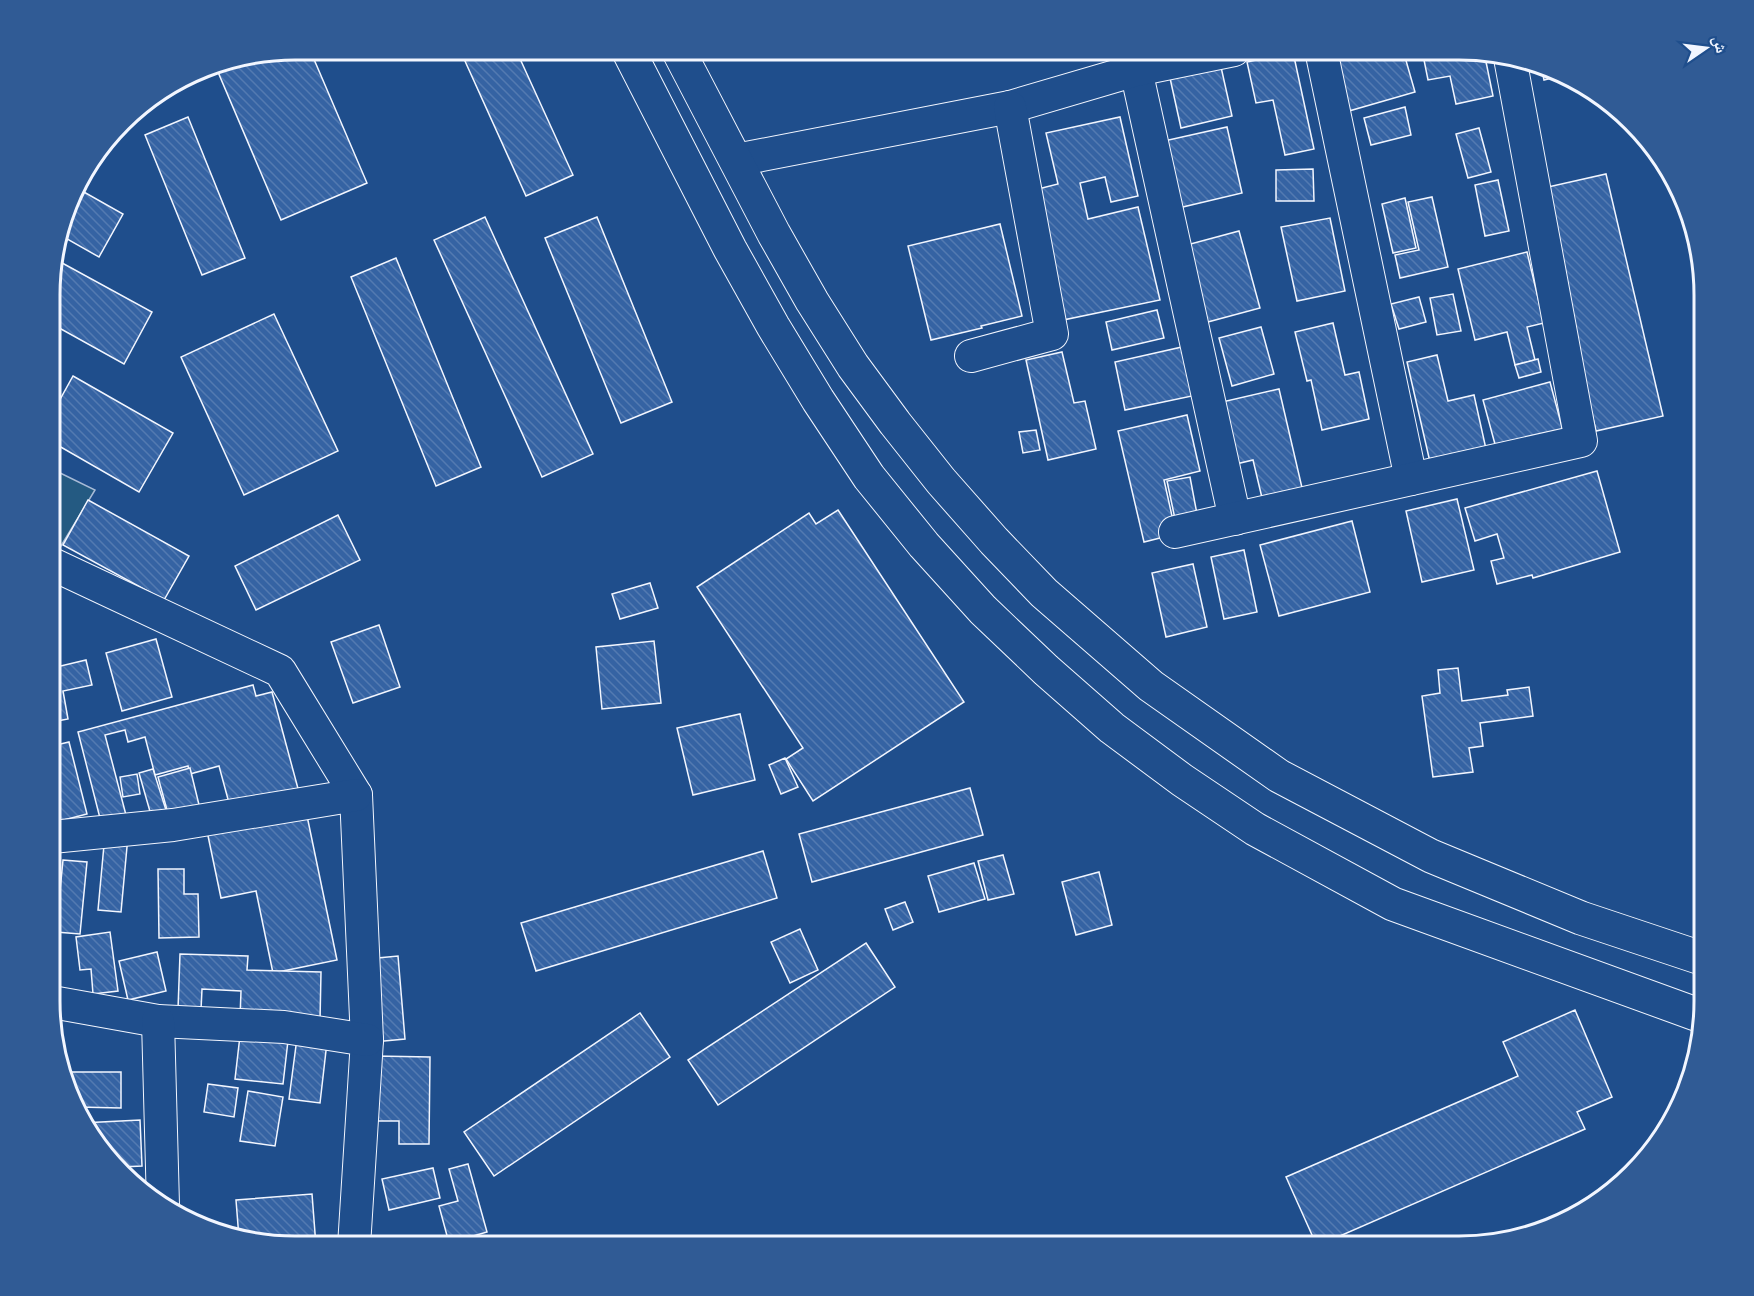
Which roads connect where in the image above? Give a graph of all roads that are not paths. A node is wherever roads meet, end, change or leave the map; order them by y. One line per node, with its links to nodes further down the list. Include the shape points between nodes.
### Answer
1 (633, 60): 18 (main road, via 773,326 869,477 983,610 1046,670 1112,728 1182,780 1255,829 1393,904)
2 (683, 60): 8 (main road)
3 (1185, 60): 6 (street)
4 (1323, 60): 10 (street)
5 (1512, 66): 10 (street, via 1581,441)
6 (1136, 70): 7 (street); 11 (street)
7 (1010, 107): 8 (street); 9 (street, via 1052,333)
8 (736, 160): 16 (main road, via 812,302 895,423 941,481 1044,593 1151,686 1279,776 1431,856 1581,918)
9 (971, 356)
10 (1411, 479): 11 (street)
11 (1235, 519): 12 (street)
12 (1175, 532)
13 (60, 568): 14 (street, via 280,671)
14 (356, 795): 15 (street, via 173,825); 20 (street)
15 (60, 836)
16 (1694, 956)
17 (60, 1003): 19 (street)
18 (1693, 1013)
19 (158, 1021): 20 (street, via 284,1027); 21 (street)
20 (367, 1040): 22 (street)
21 (163, 1194)
22 (355, 1236)

